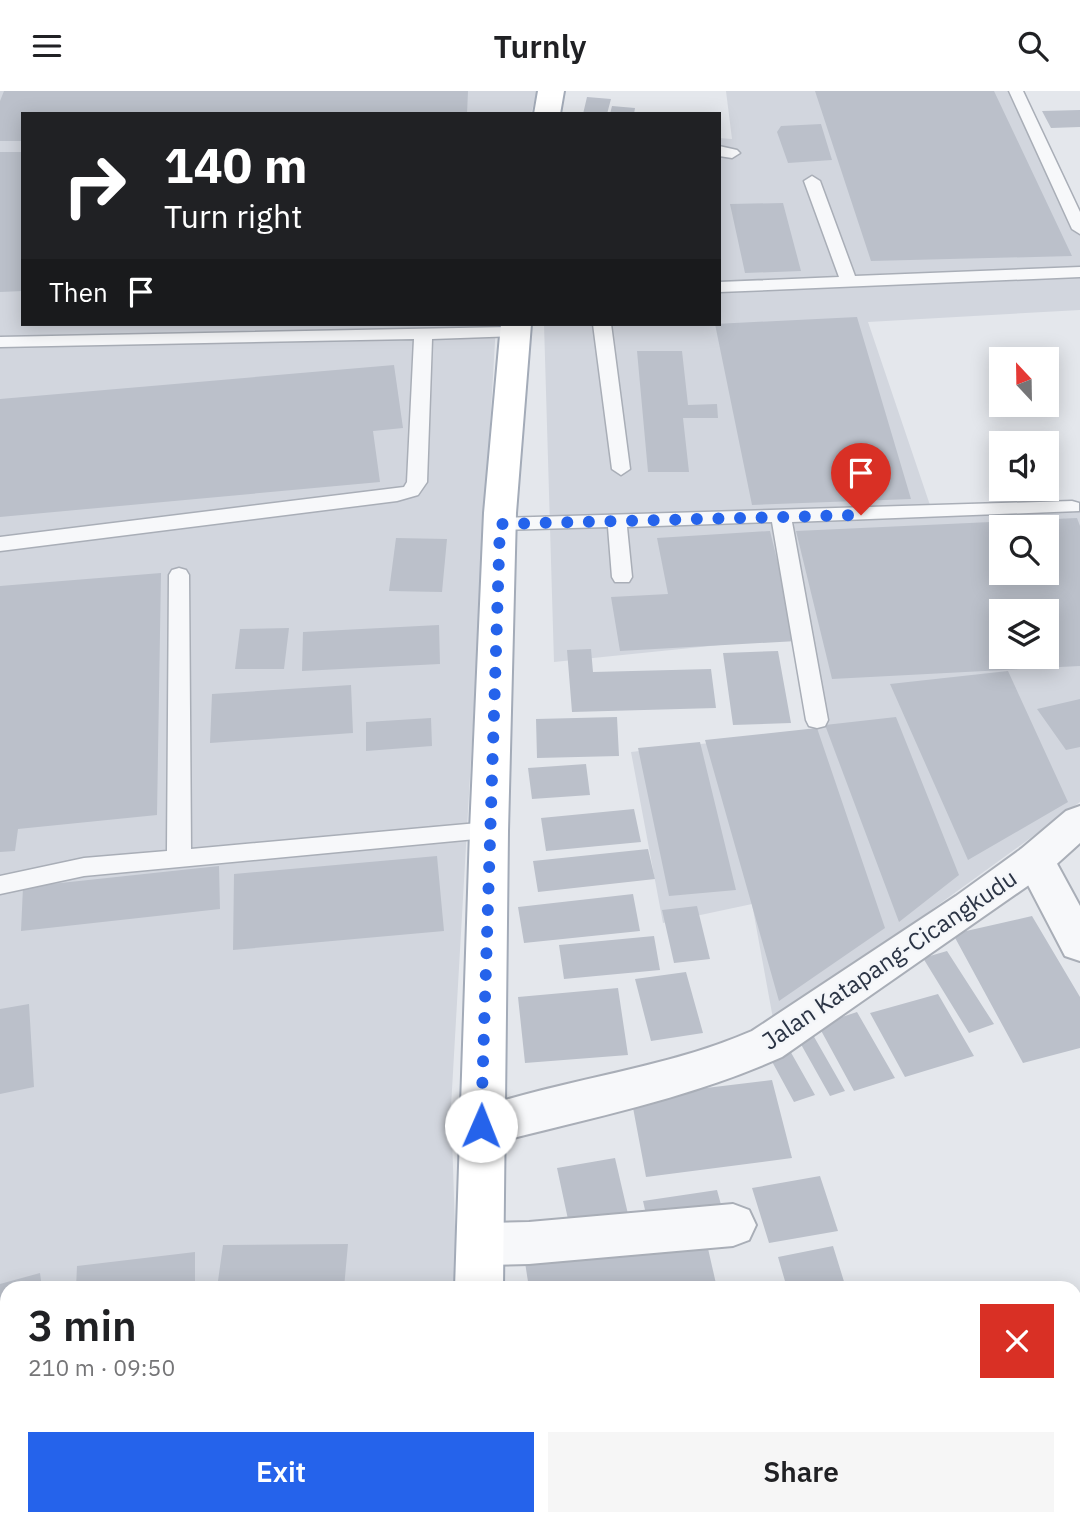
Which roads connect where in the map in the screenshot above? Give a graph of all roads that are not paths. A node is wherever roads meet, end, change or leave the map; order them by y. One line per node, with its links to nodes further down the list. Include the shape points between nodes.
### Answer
1 (551, 91): 3 (main road)
2 (1016, 91): 5 (lane)
3 (547, 112)
4 (812, 181): 7 (lane)
5 (1080, 229)
6 (1080, 272): 7 (lane)
7 (849, 282): 8 (lane)
8 (721, 287)
9 (602, 326): 13 (lane)
10 (516, 328): 11 (lane); 17 (main road)
11 (423, 333): 12 (lane); 18 (lane, via 417,482 411,491)
12 (0, 342)
13 (621, 469)
14 (1072, 507): 15 (lane)
15 (782, 517): 16 (lane); 21 (lane)
16 (617, 520): 17 (lane); 20 (lane)
17 (500, 524): 23 (main road)
18 (0, 544)
19 (179, 575): 24 (lane)
20 (622, 577)
21 (817, 720)
22 (1080, 821): 25 (street, Jalan Katapang-Cicangkudu)
23 (489, 831): 24 (lane); 28 (main road)
24 (179, 859): 26 (lane, via 84,867)
25 (1035, 860): 27 (street); 28 (street, Jalan Katapang-Cicangkudu, via 766,1044 678,1077)
26 (0, 885)
27 (1080, 944)
28 (481, 1126): 30 (main road)
29 (733, 1225): 30 (street, via 529,1243)
30 (480, 1266)

